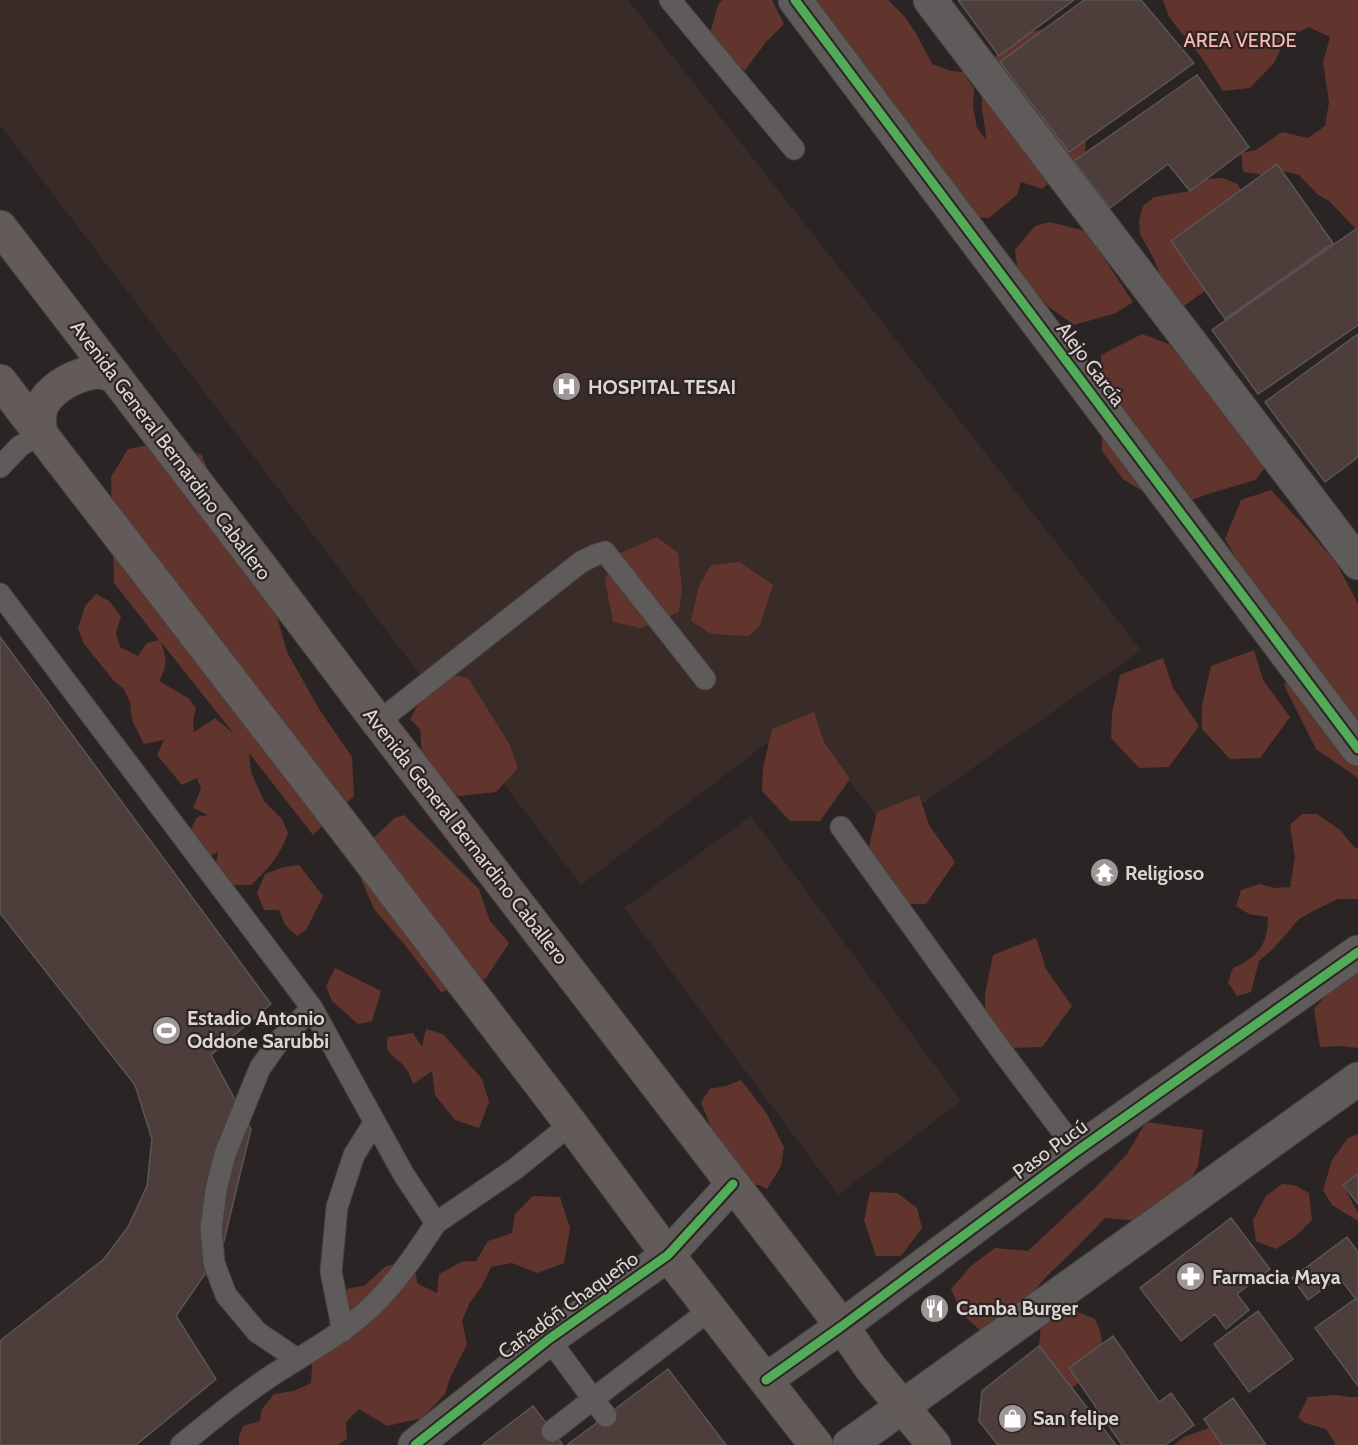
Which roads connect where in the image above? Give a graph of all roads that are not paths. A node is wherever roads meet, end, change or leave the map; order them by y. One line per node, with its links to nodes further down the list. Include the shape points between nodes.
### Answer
1 (670, 0): 4 (lane)
2 (795, 0): 14 (street, Alejo García)
3 (930, 0): 10 (street)
4 (794, 149)
5 (0, 227): 6 (main road, Avenida General Bernardino Caballero)
6 (114, 375): 8 (main road, via 97,372 76,377 58,388 43,403); 13 (main road, Avenida General Bernardino Caballero)
7 (0, 381): 8 (main road)
8 (41, 434): 9 (lane, via 20,446); 20 (main road)
9 (0, 467)
10 (1358, 563)
11 (0, 594): 17 (lane)
12 (705, 679): 13 (lane, via 605,552 581,562)
13 (378, 722): 22 (main road, Avenida General Bernardino Caballero)
14 (1358, 749)
15 (841, 827): 21 (lane)
16 (1358, 952): 21 (street, Paso Pucú)
17 (312, 1008): 19 (lane); 29 (lane, via 280,1040 260,1068 225,1154 211,1229 214,1263 226,1295 257,1332)
18 (1358, 1079): 32 (street)
19 (374, 1123): 23 (lane); 27 (lane, via 354,1155 337,1207 331,1272)
20 (571, 1124): 23 (lane, via 515,1169); 24 (main road)
21 (1077, 1151): 26 (street, Paso Pucú)
22 (733, 1184): 24 (street, Cañadóñ Chaqueño); 26 (main road, Avenida General Bernardino Caballero)
23 (436, 1223): 27 (lane, via 379,1300)
24 (668, 1255): 25 (main road); 28 (street, Cañadóñ Chaqueño)
25 (711, 1309): 30 (main road); 31 (lane)
26 (842, 1326): 30 (street, Paso Pucú); 32 (main road, Avenida General Bernardino Caballero)
27 (343, 1331): 29 (lane)
28 (549, 1339): 31 (lane); 37 (street, Cañadóñ Chaqueño)
29 (297, 1359): 36 (lane, via 250,1390)
30 (766, 1380): 35 (main road)
31 (593, 1398): 33 (lane); 34 (lane)
32 (903, 1407): 38 (street); 39 (main road, Avenida General Bernardino Caballero)
33 (606, 1416)
34 (552, 1431)
35 (808, 1442)
36 (181, 1445)
37 (415, 1445)
38 (849, 1445)
39 (934, 1445)

